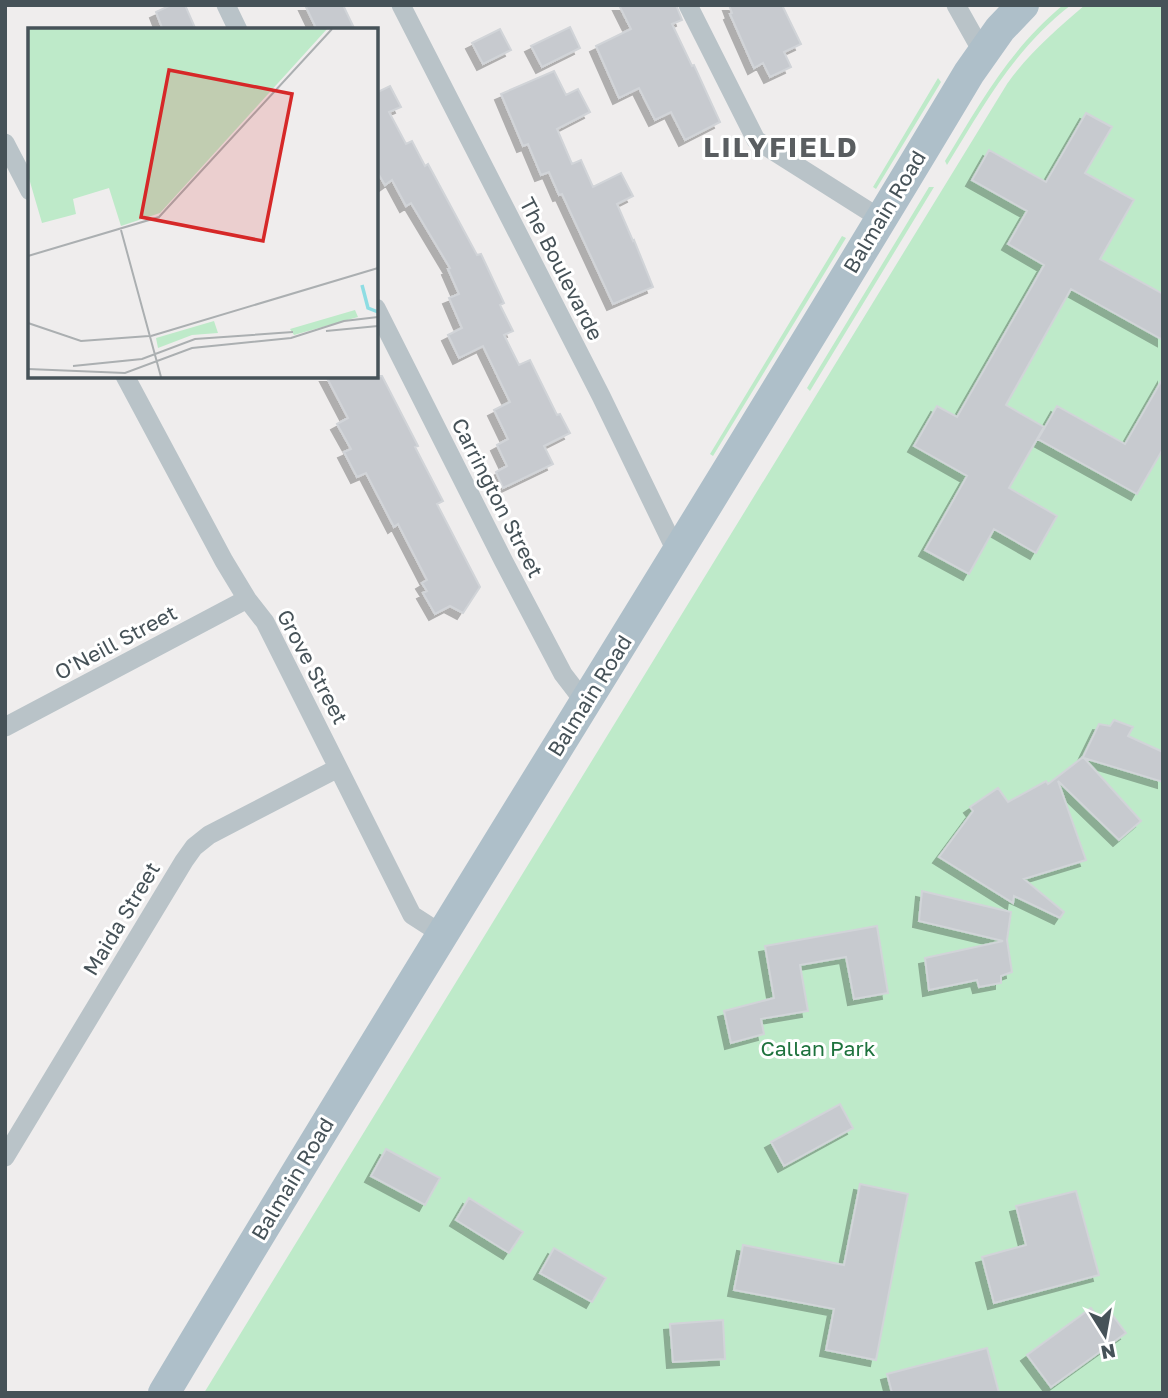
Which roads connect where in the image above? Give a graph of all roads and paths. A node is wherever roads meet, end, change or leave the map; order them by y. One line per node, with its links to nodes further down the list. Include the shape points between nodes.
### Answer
1 (226, 5): 6 (street)
2 (401, 5): 13 (street, The Boulevarde)
3 (688, 5): 10 (street, via 756,140)
4 (956, 5): 7 (street)
5 (1023, 5): 7 (main road, Balmain Road)
6 (237, 28)
7 (983, 53): 10 (main road, Balmain Road)
8 (5, 143): 9 (street)
9 (28, 187)
10 (881, 219): 13 (main road, Balmain Road)
11 (378, 312): 15 (street, Carrington Street, via 503,560 564,674)
12 (126, 378): 14 (street, Grove Street)
13 (678, 555): 15 (main road, Balmain Road)
14 (247, 599): 16 (street, O'Neill Street); 17 (street, Grove Street, via 265,622)
15 (586, 704): 18 (main road, Balmain Road)
16 (5, 727)
17 (338, 768): 18 (street, Grove Street, via 412,915); 19 (street, Maida Street, via 194,847)
18 (443, 935): 20 (main road, Balmain Road)
19 (5, 1157)
20 (164, 1393)

